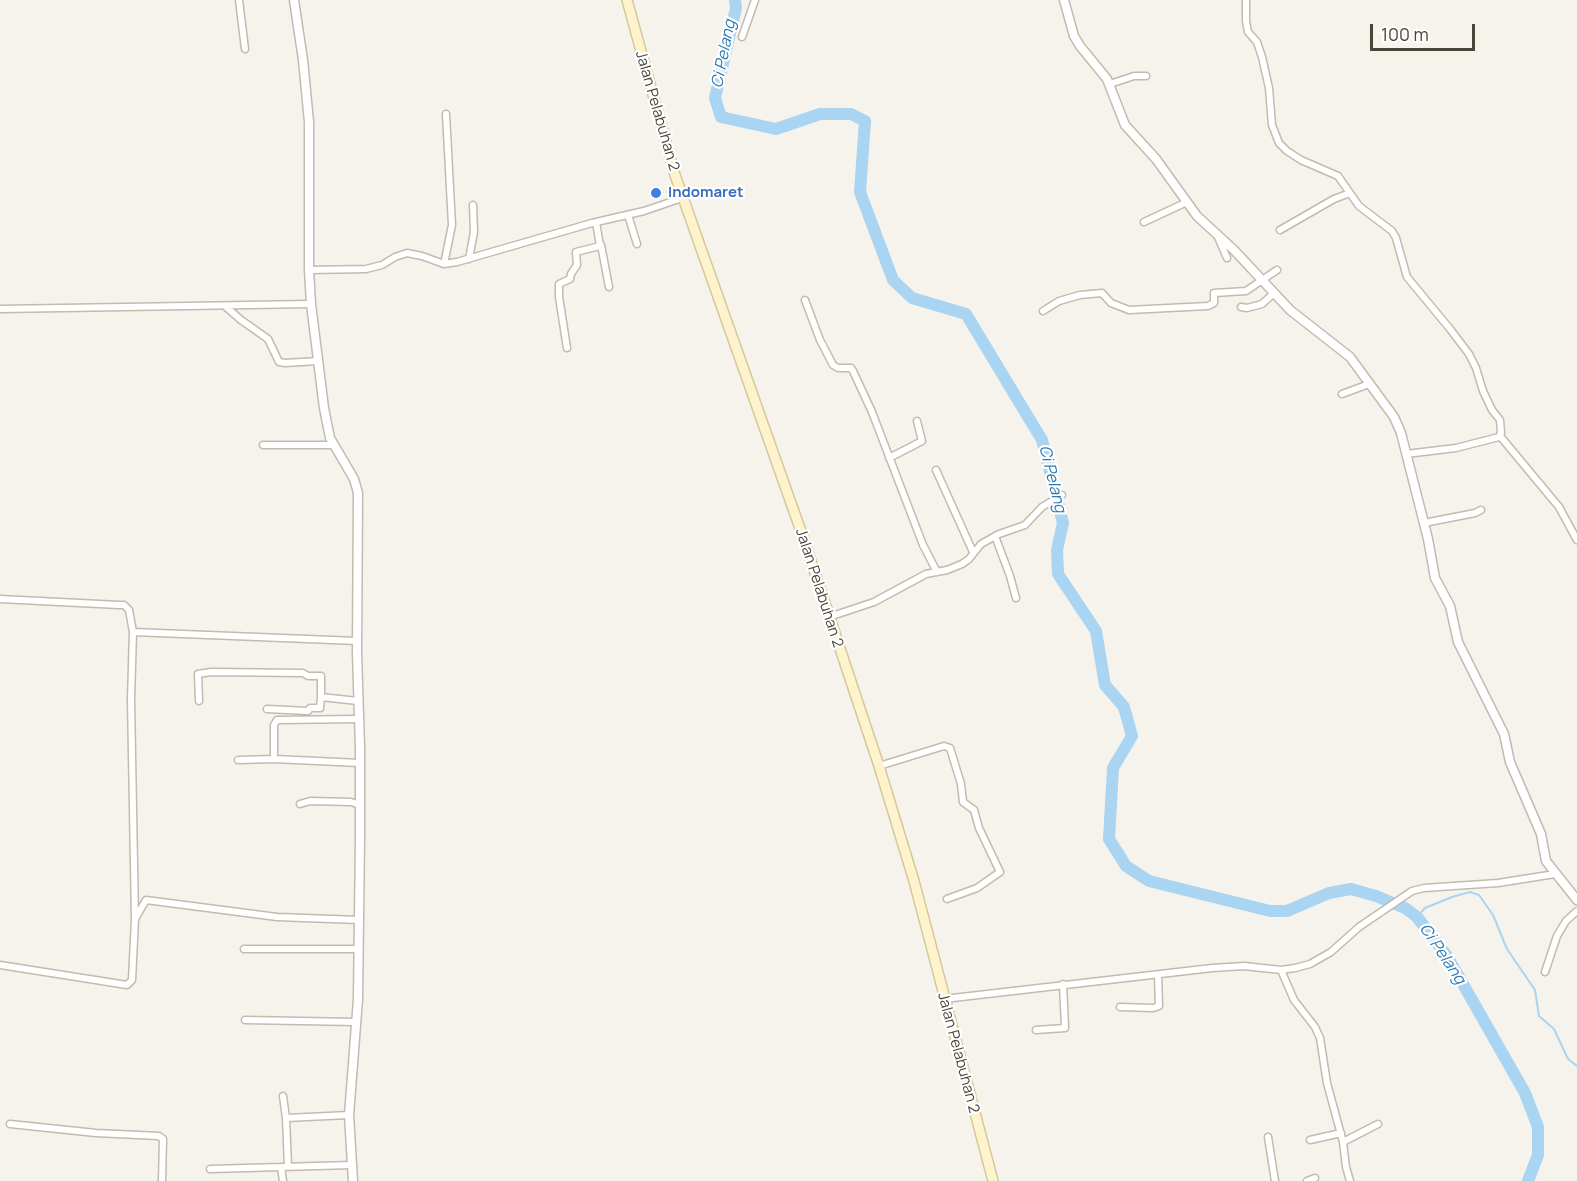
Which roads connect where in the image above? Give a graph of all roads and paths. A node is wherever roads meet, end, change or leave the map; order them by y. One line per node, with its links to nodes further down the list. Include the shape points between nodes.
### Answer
1 (239, 0): 8 (street)
2 (294, 0): 26 (street, via 309,122)
3 (627, 0): 13 (main road, Jalan Pelabuhan 2)
4 (754, 0): 7 (street)
5 (1064, 0): 10 (street, via 1076,40)
6 (1246, 0): 12 (street, via 1248,32 1257,42 1264,64 1272,125 1279,143 1300,160 1338,176)
7 (742, 37)
8 (245, 49)
9 (1146, 76): 10 (street)
10 (1110, 84): 14 (street, via 1125,125)
11 (446, 114): 25 (street, via 452,225)
12 (1350, 193): 19 (street); 42 (street, via 1363,210 1394,234 1407,277 1469,354 1483,391 1500,420)
13 (682, 198): 16 (street); 57 (main road, Jalan Pelabuhan 2)
14 (1187, 202): 18 (street); 20 (street)
15 (473, 205): 24 (street)
16 (628, 215): 17 (street); 21 (street)
17 (596, 222): 22 (street); 24 (street)
18 (1144, 222)
19 (1280, 230)
20 (1216, 234): 23 (street); 28 (street)
21 (636, 244)
22 (601, 245): 29 (street); 37 (street, via 576,252 577,266 570,279 559,284)
23 (1227, 258)
24 (469, 259): 25 (street)
25 (444, 264): 26 (street, via 407,253 366,269)
26 (309, 270): 32 (street)
27 (1277, 270): 28 (street)
28 (1263, 280): 30 (street); 36 (street, via 1246,291 1214,292 1214,303 1208,306 1129,310 1100,293 1059,301)
29 (609, 287)
30 (1274, 293): 34 (street, via 1262,304); 39 (street, via 1344,352)
31 (805, 300): 46 (street, via 833,365 853,370)
32 (311, 304): 33 (street); 38 (street)
33 (225, 306): 35 (street); 38 (street, via 268,339 279,362)
34 (1241, 307)
35 (0, 309)
36 (1043, 311)
37 (567, 348)
38 (318, 361): 44 (street, via 327,427)
39 (1369, 384): 40 (street); 45 (street, via 1396,421)
40 (1342, 394)
41 (917, 421): 46 (street, via 922,441)
42 (1500, 436): 45 (street, via 1467,446); 52 (street, via 1559,507)
43 (263, 445): 44 (street)
44 (334, 445): 59 (street, via 358,489)
45 (1406, 454): 50 (street)
46 (889, 458): 54 (street)
47 (936, 470): 53 (street)
48 (1062, 495): 51 (street, via 1042,507 1025,525)
49 (1481, 510): 50 (street)
50 (1424, 523): 71 (street, via 1435,578 1450,606 1458,642 1504,734 1510,762 1541,834 1546,861)
51 (995, 536): 53 (street); 56 (street)
52 (1577, 540)
53 (974, 552): 54 (street, via 962,564)
54 (937, 572): 57 (street, via 922,576 882,599)
55 (0, 598): 58 (street, via 124,605 131,615)
56 (1016, 598)
57 (829, 617): 68 (main road, Jalan Pelabuhan 2)
58 (133, 632): 59 (street); 75 (street)
59 (357, 641): 62 (street)
60 (321, 697): 61 (street, via 321,676 211,672 198,674); 62 (street); 63 (street, via 321,708 308,711)
61 (199, 701)
62 (358, 701): 64 (street)
63 (267, 709)
64 (359, 719): 65 (street, via 277,720); 67 (street)
65 (274, 759): 66 (street); 67 (street)
66 (238, 760)
67 (360, 764): 70 (street)
68 (879, 766): 72 (street, via 935,748 950,748 963,802 974,810 1000,872 977,888); 84 (main road, Jalan Pelabuhan 2)
69 (300, 804): 70 (street, via 346,801)
70 (360, 805): 76 (street)
71 (1555, 874): 73 (street); 80 (street, via 1410,892 1322,958)
72 (947, 899)
73 (1577, 900)
74 (1577, 911): 81 (street, via 1557,936)
75 (135, 919): 76 (street, via 146,900 277,916); 79 (street, via 132,980 127,985)
76 (359, 920): 78 (street)
77 (244, 949): 78 (street)
78 (359, 949): 87 (street)
79 (0, 965)
80 (1281, 970): 82 (street, via 1233,966); 94 (street, via 1294,1000 1318,1031)
81 (1545, 972)
82 (1158, 975): 83 (street); 85 (street, via 1159,1006)
83 (1064, 984): 84 (street); 88 (street, via 1065,1028)
84 (944, 999): 105 (main road, Jalan Pelabuhan 2)
85 (1120, 1007)
86 (245, 1020): 87 (street)
87 (356, 1022): 90 (street)
88 (1036, 1030)
89 (283, 1096): 91 (street)
90 (349, 1115): 91 (street); 98 (street)
91 (286, 1118): 99 (street)
92 (10, 1124): 102 (street, via 159,1136 163,1139)
93 (1378, 1124): 97 (street)
94 (1341, 1133): 96 (street); 97 (street)
95 (1268, 1137): 106 (street)
96 (1310, 1140)
97 (1344, 1142): 108 (street)
98 (352, 1165): 99 (street); 104 (street)
99 (285, 1167): 100 (street); 103 (street)
100 (210, 1169)
101 (1315, 1179): 107 (street)
102 (162, 1181)
103 (283, 1181)
104 (353, 1181)
105 (993, 1181)
106 (1275, 1181)
107 (1307, 1181)
108 (1350, 1181)

